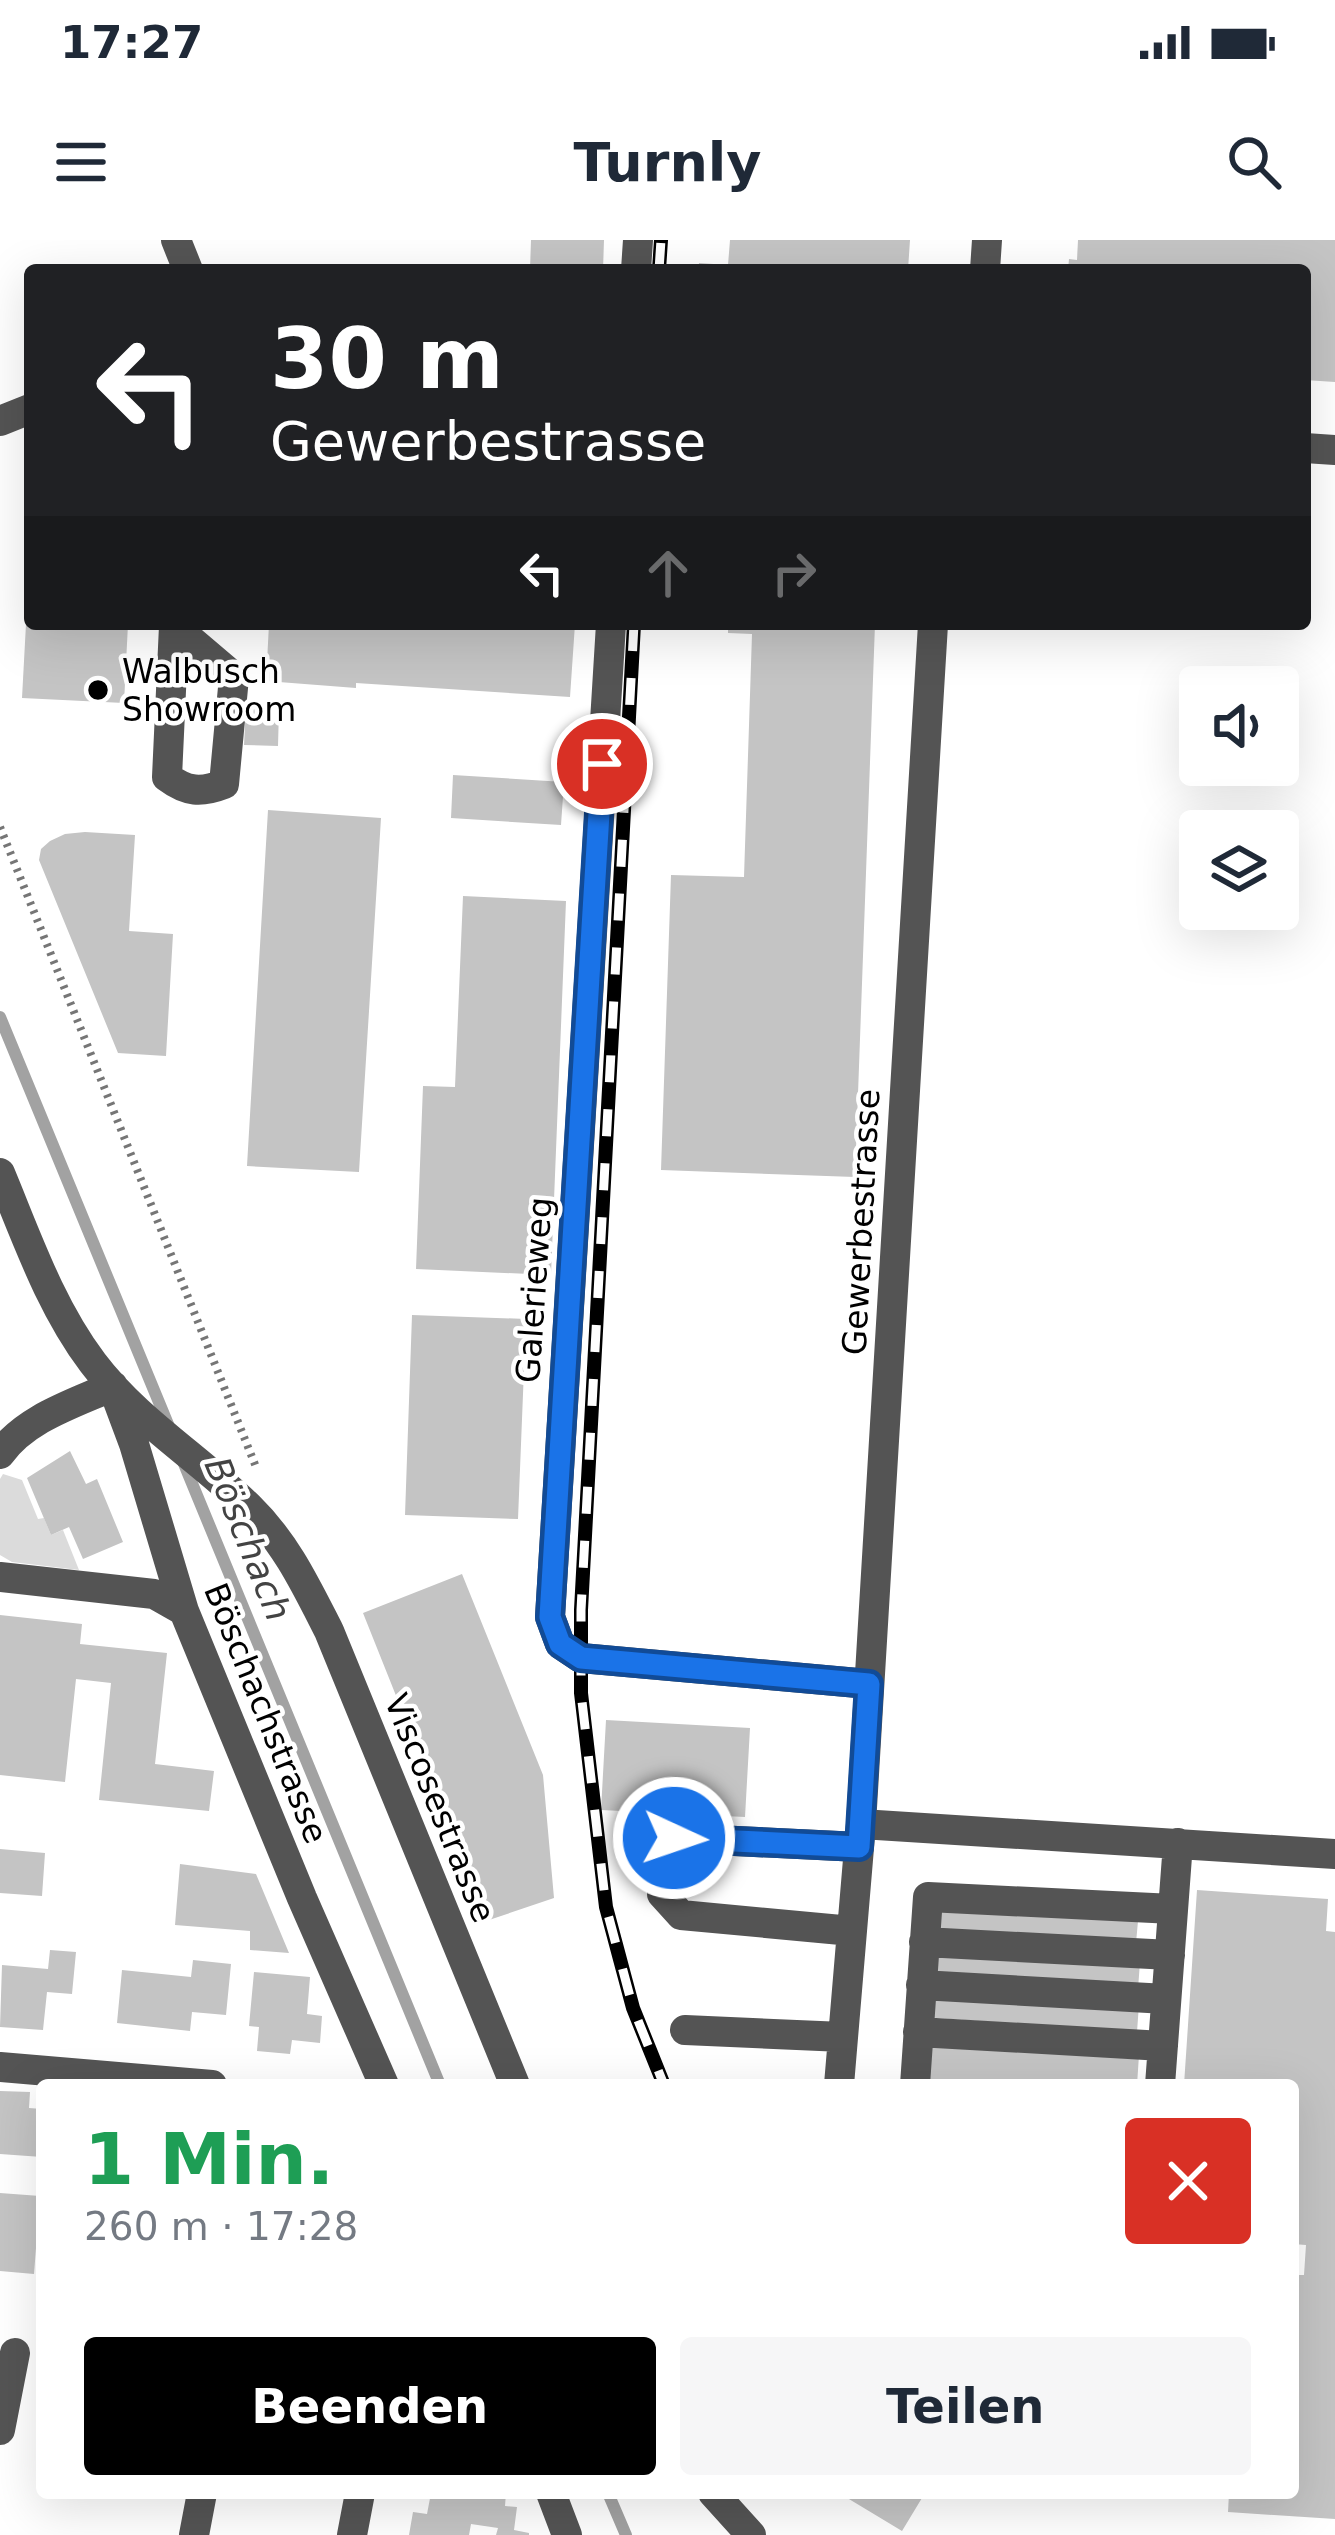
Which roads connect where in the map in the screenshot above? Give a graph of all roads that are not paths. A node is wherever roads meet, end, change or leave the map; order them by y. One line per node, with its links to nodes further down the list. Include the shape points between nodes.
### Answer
1 (174, 630): 2 (street, via 167,777 205,791 224,784 233,677)
2 (180, 630)
3 (611, 630): 11 (street, Galerieweg, via 550,1617 560,1644 581,1658)
4 (933, 630): 11 (street, Gewerbestrasse)
5 (0, 1173): 6 (street, Böschachstrasse, via 52,1298)
6 (103, 1375): 7 (street); 8 (street, Böschachstrasse, via 136,1409 256,1495); 10 (street, Böschachstrasse, via 134,1444)
7 (0, 1454)
8 (294, 1562): 28 (street, Viscosestrasse)
9 (0, 1577): 10 (street, via 154,1594)
10 (184, 1611): 27 (street, Böschachstrasse)
11 (869, 1684): 12 (street, Gewerbestrasse)
12 (860, 1835): 13 (street); 16 (street, Gewerbestrasse); 16 (street, via 674,1838 663,1862 662,1894 681,1915)
13 (1178, 1844): 14 (street); 15 (street)
14 (1335, 1854)
15 (1173, 1909): 17 (street, via 928,1897); 18 (street)
16 (852, 1931): 23 (street, Gewerbestrasse)
17 (924, 1942): 18 (street); 19 (street)
18 (1170, 1954): 20 (street)
19 (921, 1985): 20 (street); 22 (street)
20 (1166, 1999): 24 (street)
21 (685, 2030): 23 (street)
22 (918, 2032): 24 (street); 30 (street)
23 (843, 2038): 29 (street, Gewerbestrasse)
24 (1163, 2046): 31 (street)
25 (0, 2067): 26 (street)
26 (141, 2079)
27 (381, 2079)
28 (513, 2079)
29 (840, 2079)
30 (915, 2079)
31 (1160, 2079)
32 (14, 2353): 33 (street)
33 (0, 2430)
34 (201, 2499): 38 (street)
35 (359, 2499): 39 (street)
36 (552, 2499): 40 (street)
37 (718, 2499): 41 (street)
38 (194, 2535)
39 (352, 2535)
40 (567, 2535)
41 (751, 2535)

